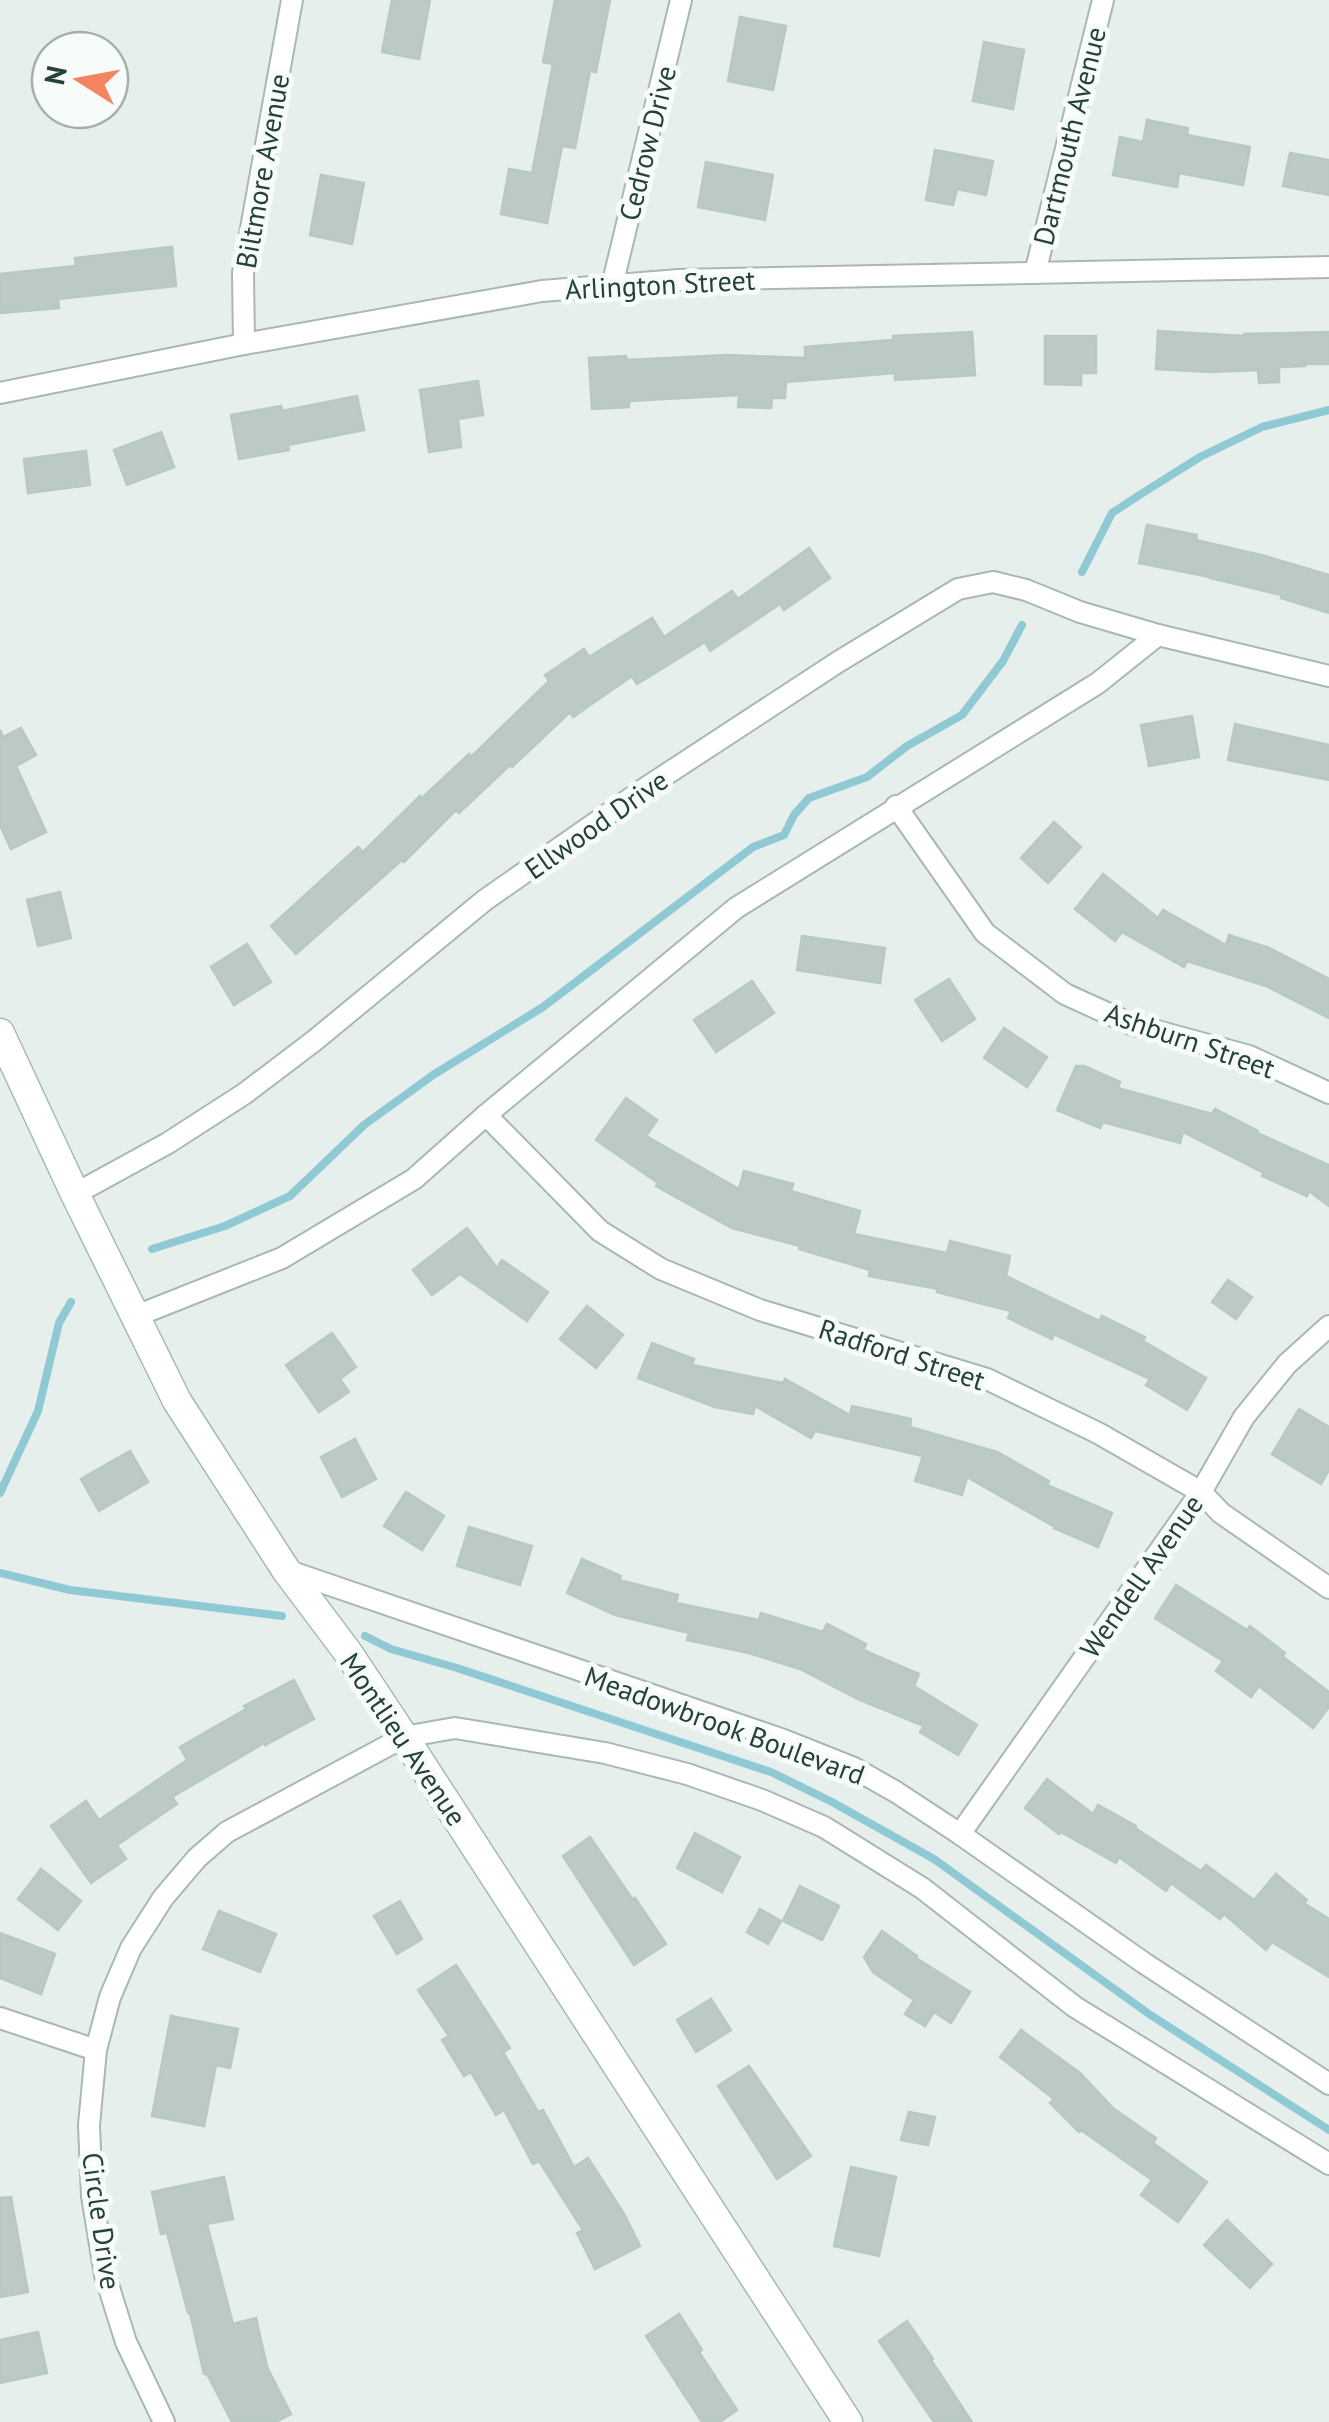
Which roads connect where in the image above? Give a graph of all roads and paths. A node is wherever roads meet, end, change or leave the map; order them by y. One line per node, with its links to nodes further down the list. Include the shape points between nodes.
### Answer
1 (292, 0): 7 (street, Biltmore Avenue, via 244,273)
2 (681, 0): 6 (street, Cedrow Drive)
3 (1103, 0): 5 (street, Dartmouth Avenue)
4 (1329, 267): 5 (street, Arlington Street)
5 (1035, 273): 6 (street, Arlington Street)
6 (612, 286): 7 (street, Arlington Street, via 542,291)
7 (244, 344): 8 (street, Arlington Street)
8 (0, 393)
9 (1158, 636): 10 (street, Ellwood Drive); 11 (street, via 1098,683); 15 (street, Ellwood Drive, via 994,582 958,589 485,900 244,1094)
10 (1329, 676)
11 (896, 806): 13 (street, Ashburn Street, via 984,933 1066,994 1131,1024 1249,1056); 14 (street, via 736,908)
12 (0, 1033): 15 (street, Montlieu Avenue)
13 (1329, 1092)
14 (486, 1115): 16 (street, via 414,1179 282,1258); 18 (street, Radford Street, via 600,1231 660,1269 760,1310 987,1380)
15 (75, 1194): 16 (street, Montlieu Avenue)
16 (136, 1316): 19 (street, Montlieu Avenue, via 177,1402)
17 (1329, 1326): 18 (street, Wendell Avenue, via 1244,1417)
18 (1201, 1492): 20 (street, Radford Street); 22 (street, Wendell Avenue)
19 (286, 1570): 21 (street, Montlieu Avenue); 22 (street, Meadowbrook Boulevard, via 781,1739 854,1768)
20 (1329, 1588)
21 (404, 1736): 24 (street, Circle Drive, via 227,1832 197,1858 131,1948); 26 (street, Meadowbrook Boulevard, via 454,1728 605,1753 687,1774 824,1827 922,1888 1075,2007); 28 (street, Montlieu Avenue)
22 (960, 1834): 25 (street, Meadowbrook Boulevard)
23 (0, 2018): 24 (street)
24 (96, 2050): 27 (street, Circle Drive, via 92,2196 105,2275 126,2342)
25 (1329, 2084)
26 (1329, 2164)
27 (164, 2422)
28 (848, 2422)

